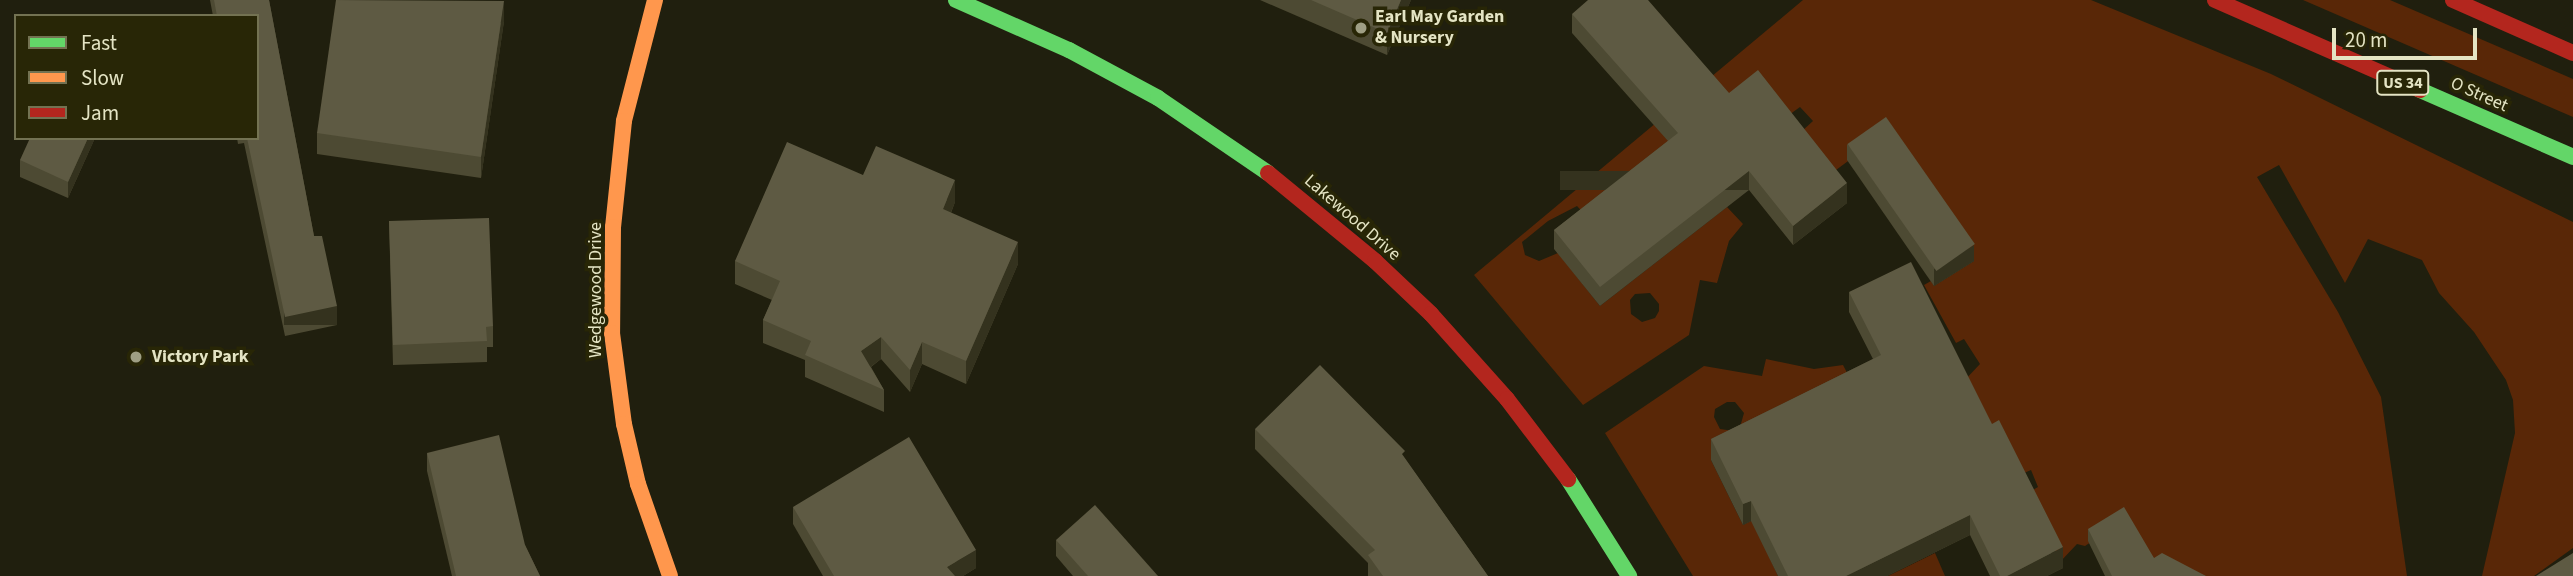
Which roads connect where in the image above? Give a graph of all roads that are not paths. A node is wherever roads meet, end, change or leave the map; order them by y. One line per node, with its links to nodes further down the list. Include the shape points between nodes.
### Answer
1 (655, 0): 7 (street, Wedgewood Drive, via 624,121 613,227 612,333 624,425 638,484)
2 (956, 0): 8 (street, Lakewood Drive, via 1069,50 1158,98 1279,181 1375,261 1431,314 1507,399 1582,498)
3 (2215, 0): 6 (street, O Street / US 34)
4 (2453, 0): 5 (street)
5 (2573, 53)
6 (2573, 157)
7 (670, 576)
8 (1629, 576)

